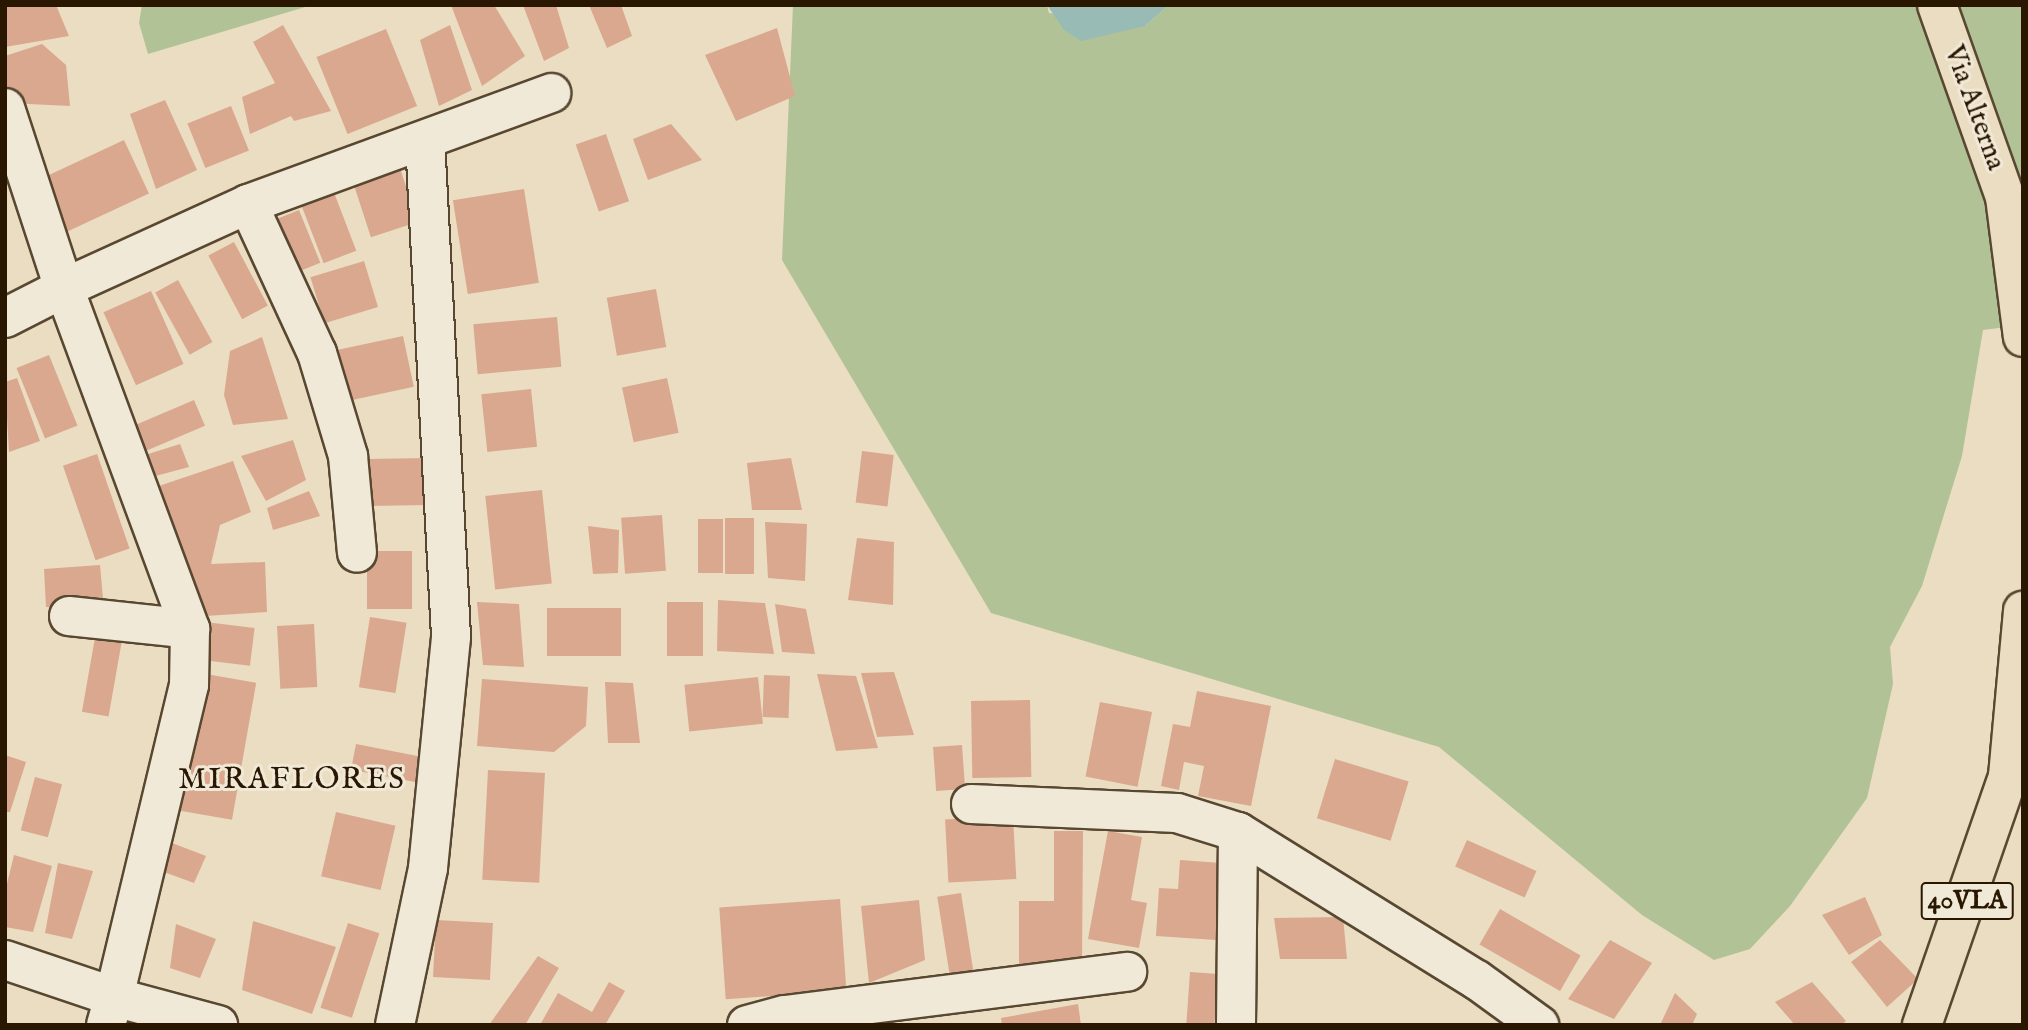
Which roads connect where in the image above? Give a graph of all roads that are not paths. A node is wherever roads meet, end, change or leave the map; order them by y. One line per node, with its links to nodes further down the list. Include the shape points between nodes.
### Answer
1 (1937, 5): 8 (main road, Via Alterna, via 2005,197)
2 (551, 93): 4 (street)
3 (5, 108): 6 (street)
4 (425, 142): 5 (street); 19 (street, via 451,636 428,868)
5 (248, 204): 6 (street); 9 (street, via 317,353 348,456)
6 (64, 288): 7 (street); 12 (street)
7 (5, 318)
8 (2023, 337)
9 (357, 553)
10 (2023, 611): 23 (main road, 40VLA, via 2008,776)
11 (69, 616): 12 (street)
12 (190, 629): 17 (street, via 189,685)
13 (971, 804): 14 (street, via 1177,813)
14 (1238, 832): 21 (street); 22 (street, via 1477,980)
15 (5, 960): 17 (street)
16 (1127, 972): 20 (street, via 785,1015)
17 (110, 1011): 18 (street)
18 (218, 1025)
19 (395, 1025)
20 (747, 1025)
21 (1236, 1025)
22 (1539, 1025)
23 (1922, 1025)

